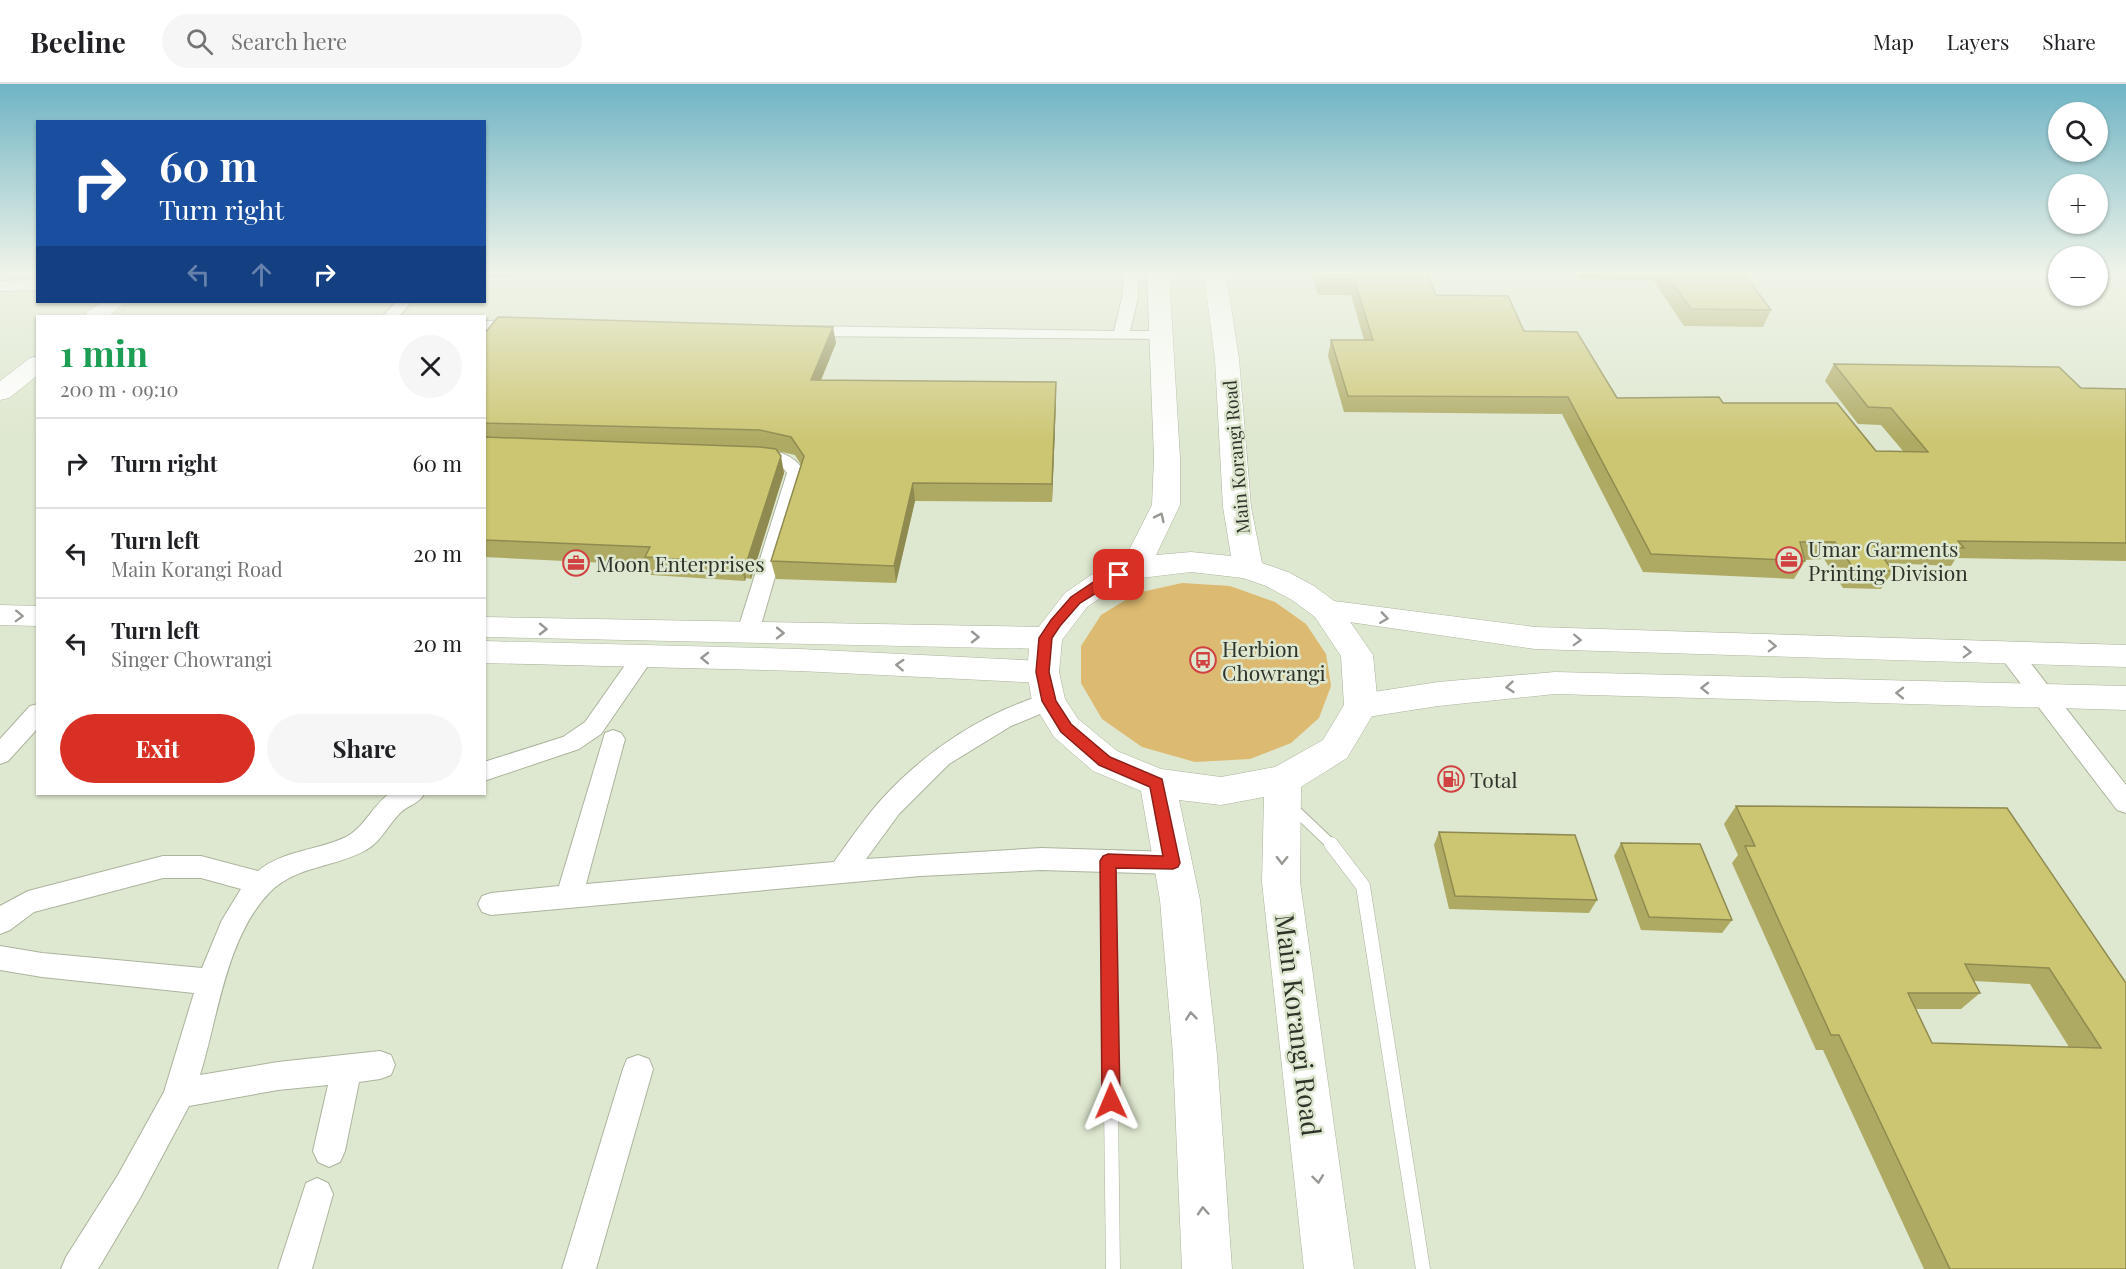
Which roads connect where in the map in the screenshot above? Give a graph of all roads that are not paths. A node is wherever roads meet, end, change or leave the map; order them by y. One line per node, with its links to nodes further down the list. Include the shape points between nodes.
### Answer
1 (1122, 329): 5 (street)
2 (1161, 329): 6 (main road)
3 (1223, 329): 11 (main road, Main Korangi Road, via 1237,507)
4 (791, 330): 5 (street)
5 (1121, 335): 6 (street)
6 (1161, 336): 10 (main road, one-way to 6, via 1166,505)
7 (36, 365): 8 (main road)
8 (0, 393)
9 (729, 454): 16 (street, via 780,457 792,464 796,473)
10 (1135, 569): 11 (main road, via 1191,562); 19 (main road, via 1102,582 1076,600)
11 (1248, 569): 12 (main road, via 1277,579)
12 (1326, 610): 21 (main road, one-way to 21, via 1535,638); 27 (main road, via 1357,655)
13 (0, 615): 14 (main road, one-way to 14)
14 (36, 616)
15 (486, 627): 16 (main road, one-way to 16)
16 (748, 632): 19 (main road, one-way to 19)
17 (0, 637): 18 (main road)
18 (36, 638)
19 (1046, 638): 24 (main road)
20 (486, 652): 23 (main road)
21 (2010, 653): 22 (main road); 25 (street)
22 (2126, 656)
23 (643, 657): 24 (main road, one-way to 23, via 800,660); 31 (street, via 593,728 571,743)
24 (1046, 686): 32 (main road, via 1066,728 1104,761); 38 (street, via 1003,720 941,757 890,807)
25 (2045, 696): 26 (main road); 27 (main road, one-way to 27, via 1556,683); 35 (street)
26 (2126, 698)
27 (1361, 705): 33 (main road, via 1335,749)
28 (36, 714): 30 (street)
29 (613, 739): 40 (street)
30 (0, 755)
31 (486, 771)
32 (1157, 783): 33 (main road, via 1221,791); 37 (main road)
33 (1283, 789): 56 (main road, Main Korangi Road, one-way to 56, via 1281,882); 57 (lane, via 1363,885)
34 (409, 795): 39 (street, via 394,801 357,844 304,858)
35 (2126, 803)
36 (1108, 861): 37 (street); 38 (street, via 920,864); 54 (lane)
37 (1173, 863): 55 (main road, one-way to 37, via 1195,1054)
38 (842, 871): 40 (street)
39 (261, 883): 42 (street, via 201,867 163,867 28,902); 44 (street, via 228,933)
40 (570, 895): 41 (street)
41 (491, 904)
42 (0, 922)
43 (0, 958): 44 (street)
44 (212, 982): 48 (street)
45 (380, 1065): 47 (street)
46 (638, 1069): 53 (street)
47 (346, 1070): 48 (street); 49 (street)
48 (179, 1093): 51 (street, via 130,1189)
49 (329, 1151)
50 (317, 1194): 52 (street)
51 (78, 1269)
52 (295, 1269)
53 (579, 1269)
54 (1113, 1269)
55 (1207, 1269)
56 (1329, 1269)
57 (1423, 1269)

